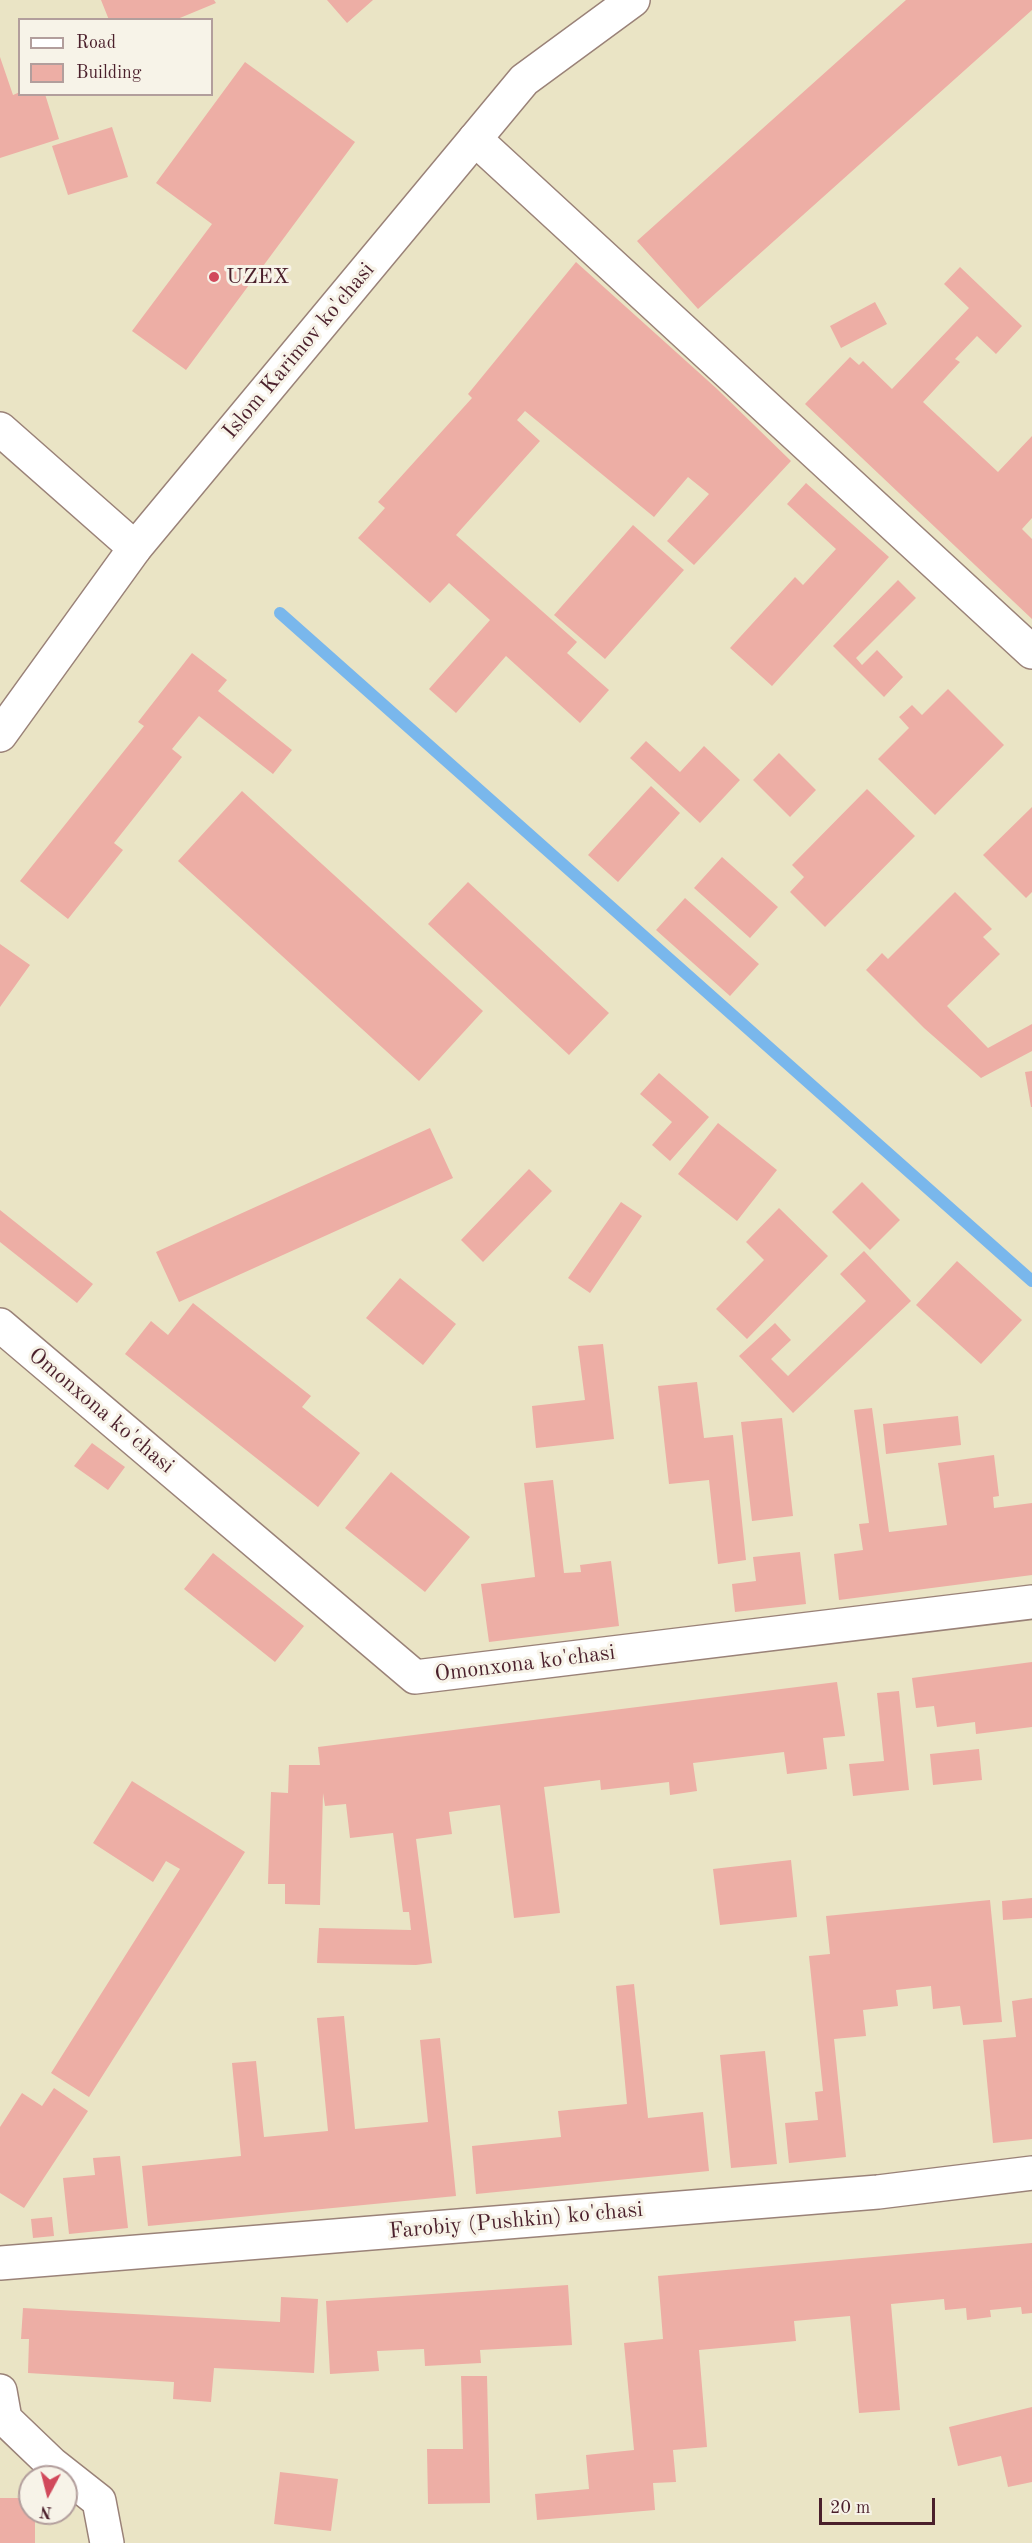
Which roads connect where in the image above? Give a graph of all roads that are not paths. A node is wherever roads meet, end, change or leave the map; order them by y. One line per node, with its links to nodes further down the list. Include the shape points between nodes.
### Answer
1 (633, 0): 2 (street, Islom Karimov ko'chasi, via 524,80)
2 (475, 139): 4 (street, Islom Karimov ko'chasi); 5 (street)
3 (0, 429): 4 (street)
4 (135, 548): 6 (street, Islom Karimov ko'chasi)
5 (1032, 652)
6 (0, 735)
7 (0, 1325): 8 (street, Omonxona ko'chasi, via 414,1677)
8 (1032, 1602)
9 (1032, 2173): 10 (street, Farobiy (Pushkin) ko'chasi, via 878,2192)
10 (0, 2263)
11 (0, 2391): 12 (street, via 5,2419 52,2464 99,2501)
12 (107, 2543)

